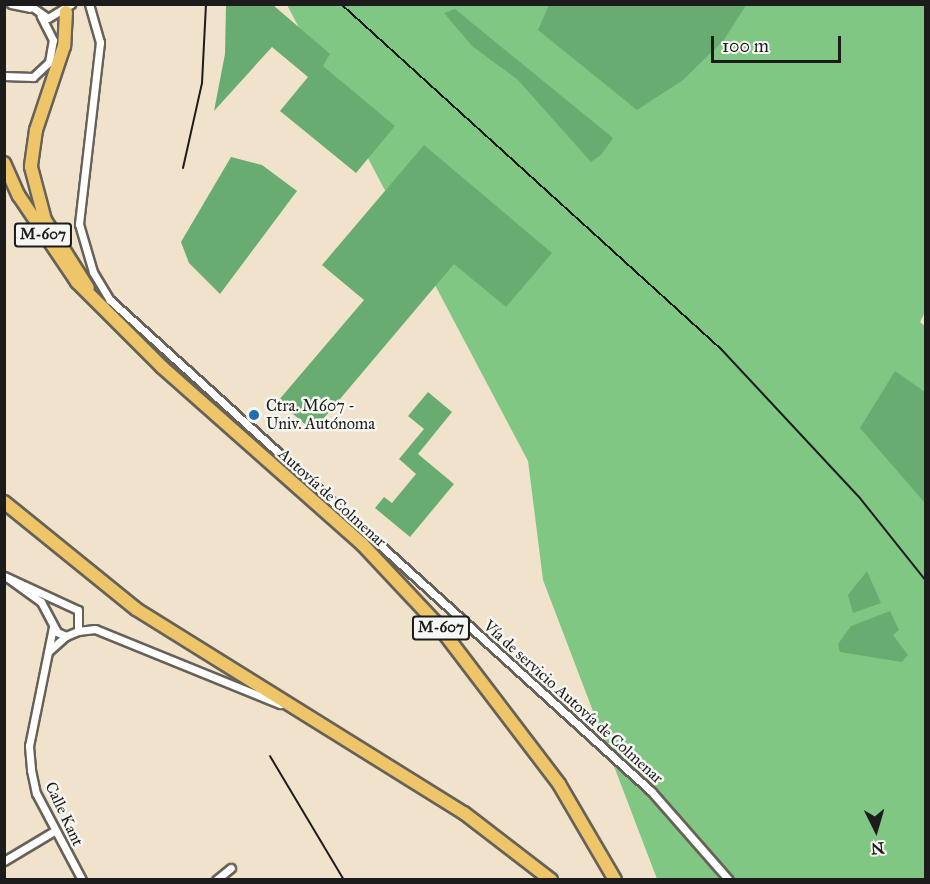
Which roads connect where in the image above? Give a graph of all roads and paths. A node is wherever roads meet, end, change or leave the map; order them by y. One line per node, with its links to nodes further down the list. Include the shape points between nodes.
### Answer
1 (11, 4): 3 (street)
2 (89, 4): 24 (street, Vía de servicio Autovía de Colmenar, via 100,42 79,224 93,273 110,300 651,791)
3 (29, 6): 5 (street)
4 (68, 8): 5 (street); 8 (highway, via 64,46 36,130 32,167 45,220)
5 (40, 16): 6 (street, via 53,40 50,62 33,77)
6 (4, 76)
7 (4, 163): 8 (highway, Autovía de Colmenar / M-607, via 54,252)
8 (94, 300): 23 (highway, Autovía de Colmenar / M-607, via 362,544 438,625 559,784)
9 (4, 502): 16 (highway, via 136,609)
10 (6, 577): 11 (street); 12 (street, via 41,602)
11 (65, 606): 12 (street); 13 (street, via 81,614)
12 (53, 623): 14 (street); 15 (street, Calle Kant)
13 (78, 631): 14 (street); 16 (street, via 95,629)
14 (66, 636): 15 (street)
15 (48, 652): 17 (street, Calle Kant, via 29,746 36,794)
16 (294, 710): 22 (highway, via 464,813)
17 (54, 831): 18 (street); 20 (street, Calle Kant)
18 (4, 861)
19 (231, 868): 21 (street)
20 (82, 879)
21 (216, 879)
22 (551, 879)
23 (615, 879)
24 (729, 879)

